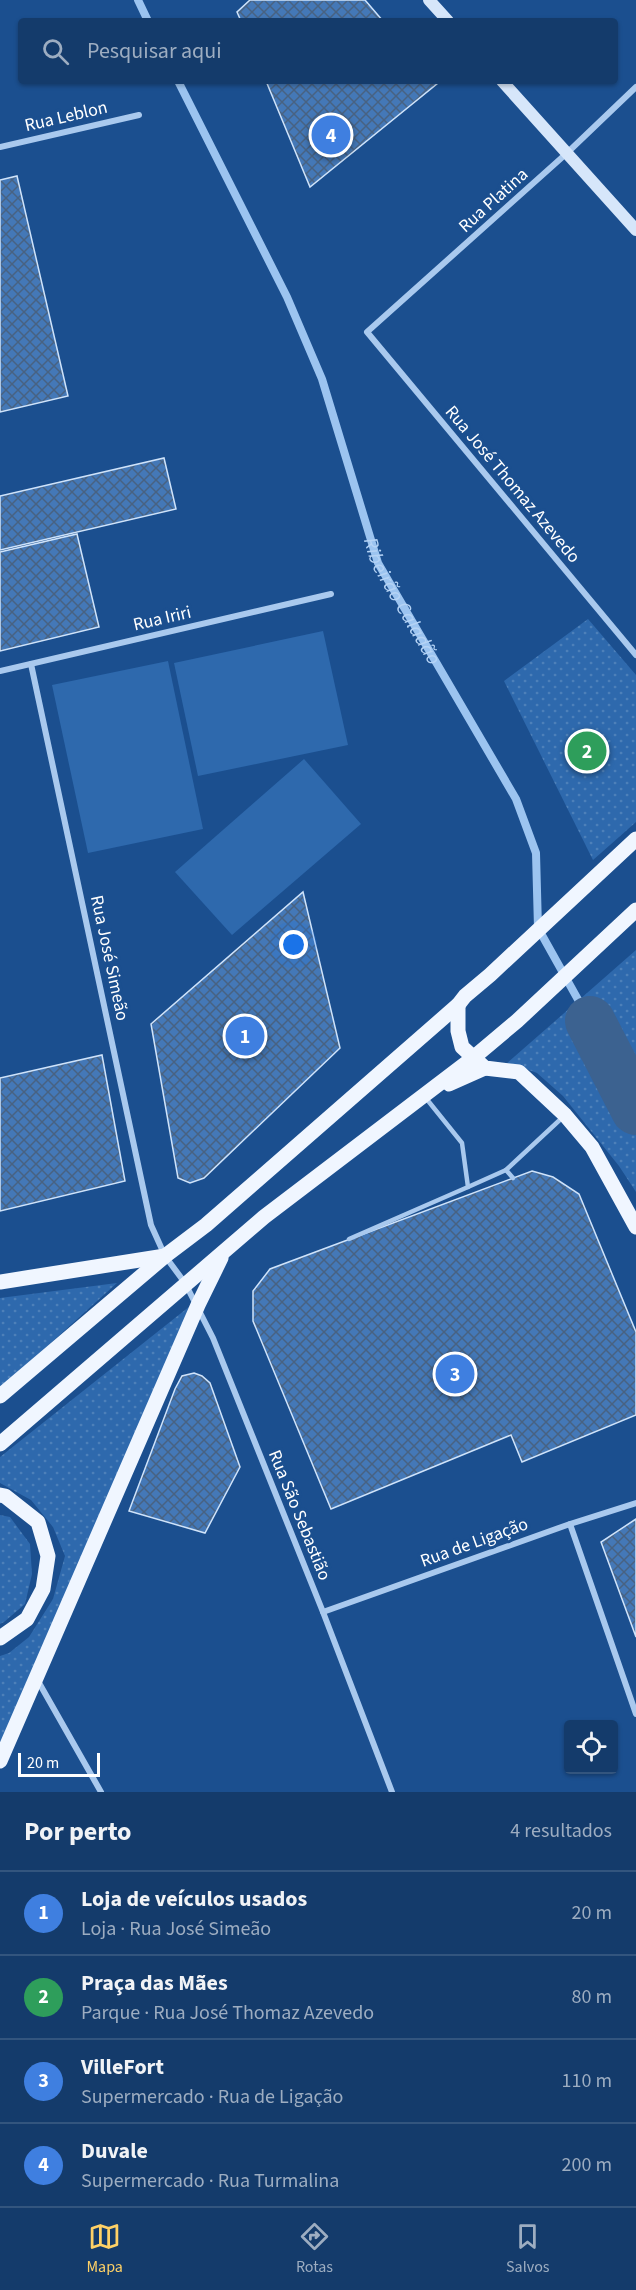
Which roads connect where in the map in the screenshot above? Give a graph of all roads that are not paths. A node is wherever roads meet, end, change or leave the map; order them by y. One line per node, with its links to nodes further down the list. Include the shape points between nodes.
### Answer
1 (429, 0): 2 (main road)
2 (445, 18)
3 (505, 84): 7 (main road)
4 (636, 87): 7 (street, Rua Platina)
5 (139, 115): 6 (street, Rua Leblon)
6 (0, 147)
7 (567, 153): 8 (main road); 9 (street, Rua Platina)
8 (636, 230)
9 (367, 332): 11 (street, Rua José Thomaz Azevedo)
10 (331, 594): 12 (street, Rua Iriri)
11 (636, 655)
12 (32, 664): 13 (street, Rua Iriri); 26 (street, Rua José Simeão, via 151,1225)
13 (0, 671)
14 (636, 839): 16 (main road)
15 (636, 910): 17 (main road)
16 (458, 1005): 17 (main road, via 462,1047); 26 (main road, via 206,1225)
17 (479, 1063): 18 (main road); 19 (main road, via 519,1072)
18 (424, 1095): 22 (lane, via 462,1143); 25 (main road)
19 (565, 1115): 20 (lane); 23 (main road, via 592,1147)
20 (506, 1170): 21 (lane); 22 (lane)
21 (513, 1178)
22 (468, 1187): 24 (lane)
23 (636, 1227)
24 (349, 1239)
25 (225, 1250): 28 (main road); 29 (main road)
26 (165, 1256): 27 (main road); 28 (street, Rua São Sebastião); 30 (main road)
27 (0, 1282)
28 (185, 1283): 29 (street, Rua São Sebastião); 31 (main road)
29 (198, 1305): 35 (street, Rua São Sebastião); 37 (main road)
30 (0, 1396)
31 (0, 1444)
32 (0, 1495): 36 (main road, via 38,1522 48,1556 43,1589 27,1619)
33 (636, 1503): 34 (street, Rua de Ligação)
34 (570, 1524): 35 (street, Rua de Ligação); 38 (street)
35 (323, 1612): 41 (street, Rua São Sebastião)
36 (0, 1638)
37 (36, 1677): 39 (main road); 40 (street)
38 (636, 1714)
39 (0, 1761)
40 (101, 1792)
41 (392, 1792)

